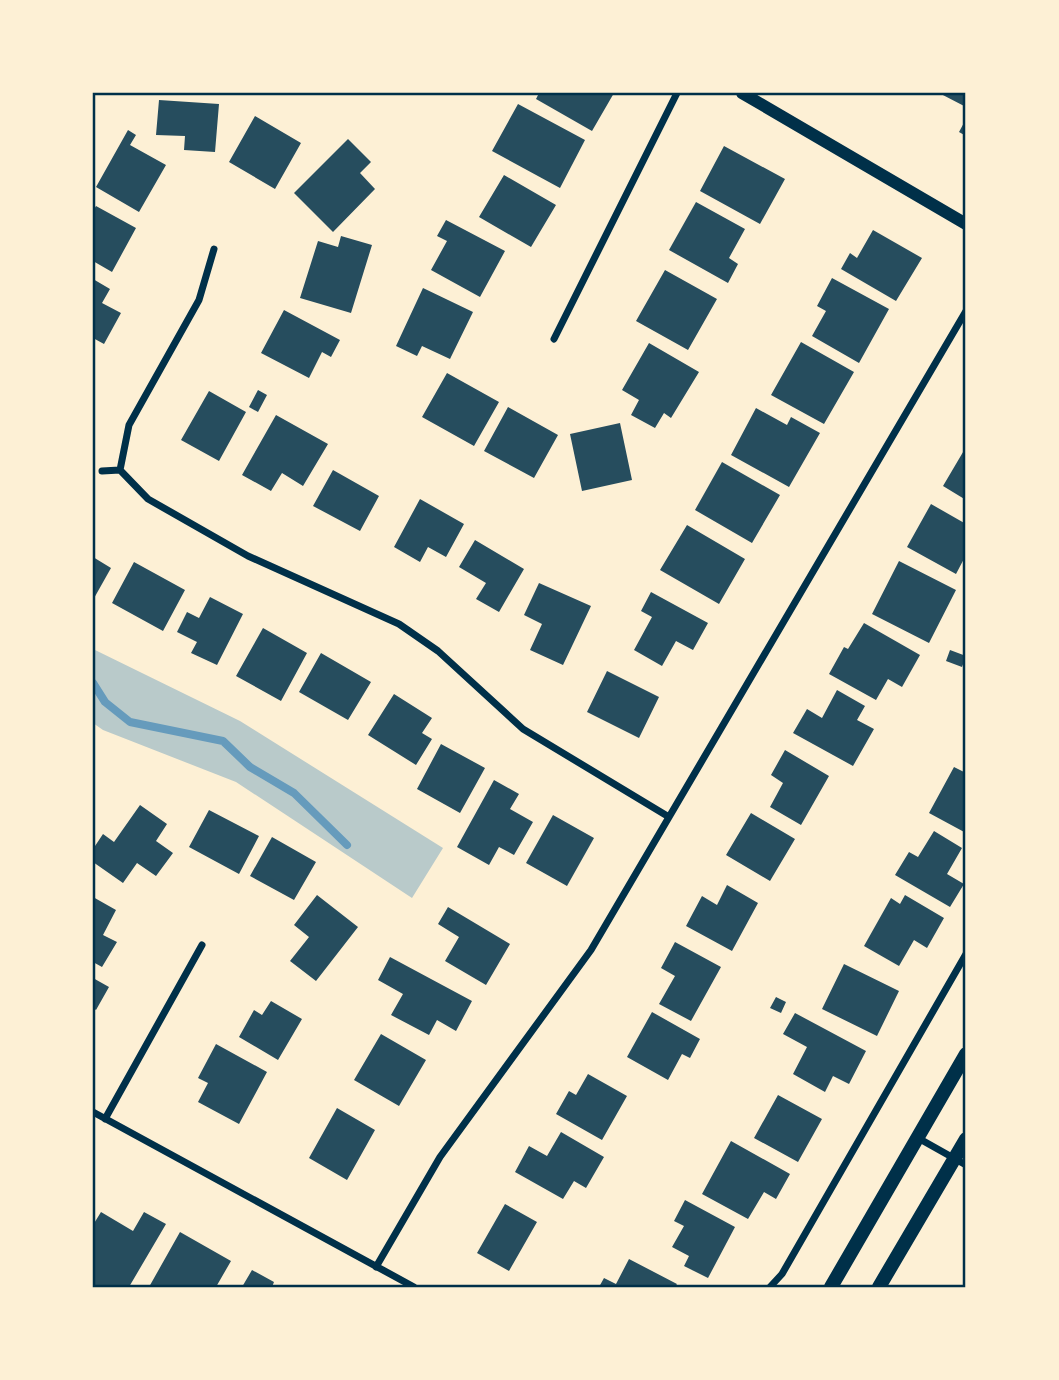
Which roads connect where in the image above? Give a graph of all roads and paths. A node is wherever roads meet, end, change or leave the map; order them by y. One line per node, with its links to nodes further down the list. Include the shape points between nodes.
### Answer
1 (677, 93): 6 (street)
2 (743, 93): 3 (street)
3 (966, 223)
4 (214, 249): 7 (street, via 199,300 129,425)
5 (966, 312): 9 (street)
6 (554, 339)
7 (120, 470): 8 (street); 9 (street, via 148,499 247,556 399,624 438,651 523,729)
8 (102, 471)
9 (669, 817): 18 (street, via 592,950 440,1157)
10 (201, 945): 14 (street)
11 (966, 954): 20 (street, via 782,1274)
12 (966, 1054): 15 (main road)
13 (93, 1112): 14 (street)
14 (105, 1119): 18 (street)
15 (917, 1138): 17 (street); 21 (main road)
16 (966, 1139): 17 (main road)
17 (961, 1162): 22 (main road)
18 (376, 1267): 19 (street)
19 (414, 1287)
20 (770, 1287)
21 (831, 1287)
22 (879, 1287)

